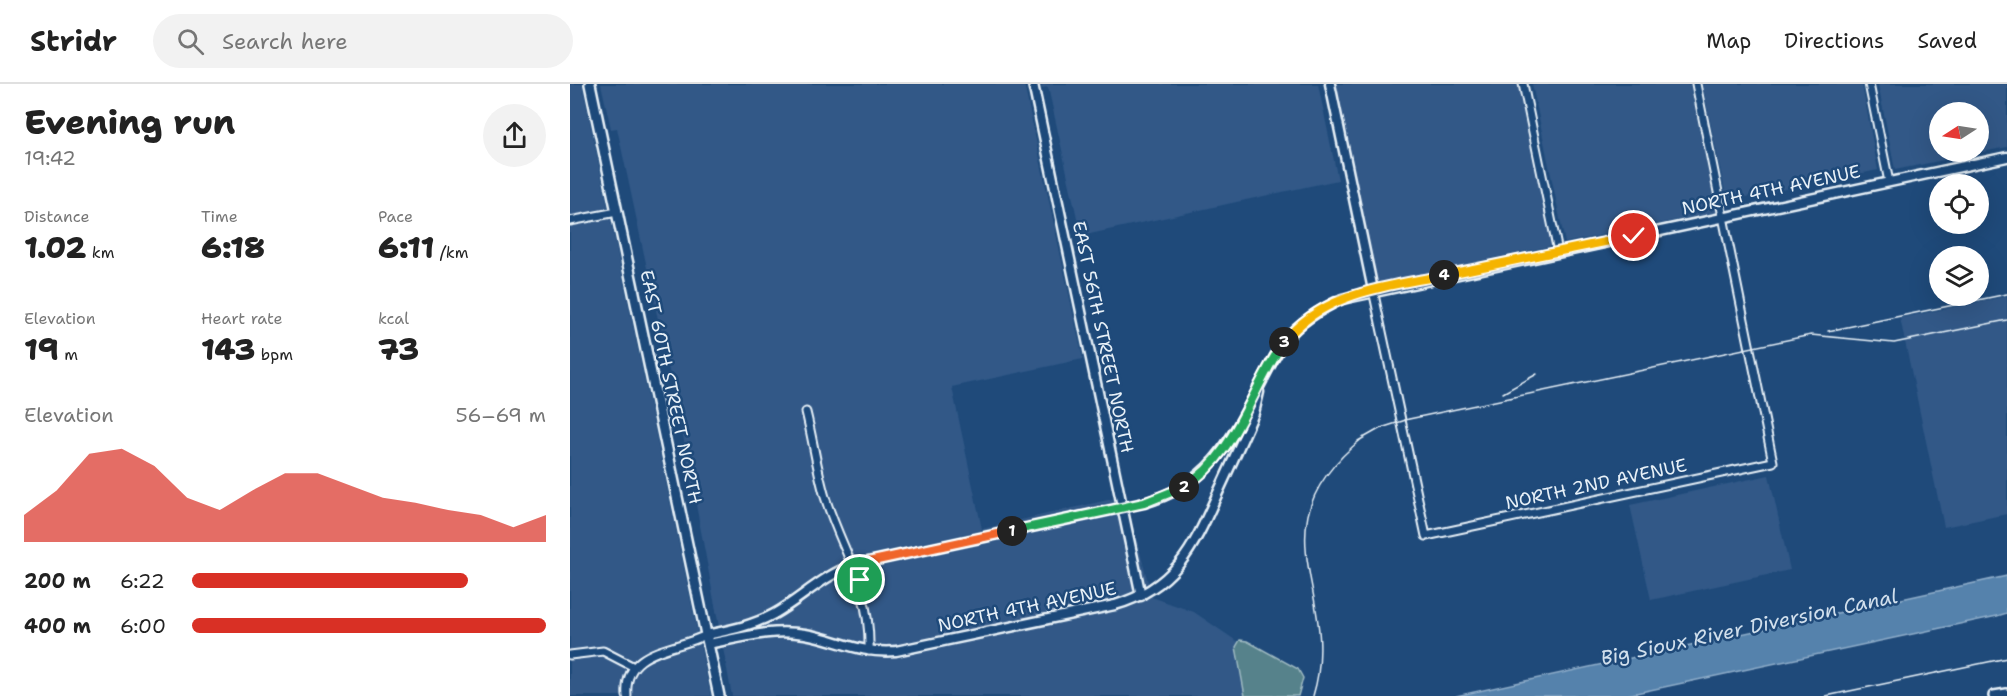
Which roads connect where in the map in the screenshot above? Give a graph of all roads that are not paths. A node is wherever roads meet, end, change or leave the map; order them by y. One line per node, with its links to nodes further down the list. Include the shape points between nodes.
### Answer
1 (590, 84): 9 (main road, EAST 60TH STREET NORTH)
2 (1033, 84): 16 (street, EAST 56TH STREET NORTH)
3 (1330, 84): 13 (street)
4 (1523, 84): 12 (street)
5 (1696, 84): 10 (street)
6 (1869, 84): 8 (street)
7 (2007, 157): 8 (street, NORTH 4TH AVENUE)
8 (1889, 182): 10 (street, NORTH 4TH AVENUE)
9 (617, 212): 11 (street); 19 (main road, EAST 60TH STREET NORTH)
10 (1724, 217): 12 (street, NORTH 4TH AVENUE); 13 (street, NORTH 2ND AVENUE, via 1773,462 1426,536)
11 (570, 221)
12 (1558, 252): 13 (street, NORTH 4TH AVENUE)
13 (1374, 290): 14 (street, NORTH 4TH AVENUE, via 1330,304 1302,323 1280,348)
14 (1262, 382): 16 (street, NORTH 4TH AVENUE, via 1226,447 1206,471 1167,495); 18 (street, NORTH 4TH AVENUE, via 1254,413 1194,544 1170,576)
15 (806, 412): 17 (street, via 825,496)
16 (1122, 507): 17 (street, NORTH 4TH AVENUE); 18 (street, EAST 56TH STREET NORTH)
17 (854, 565): 19 (street, NORTH 4TH AVENUE, via 821,579 763,620); 20 (street, via 868,615)
18 (1141, 596): 20 (street, NORTH 4TH AVENUE, via 911,649)
19 (707, 640): 20 (street, NORTH 4TH AVENUE, via 784,632); 22 (street, via 648,654); 25 (main road, EAST 60TH STREET NORTH)
20 (869, 651)
21 (570, 655): 22 (street, via 603,651)
22 (634, 667): 24 (street)
23 (2007, 694): 26 (main road)
24 (627, 696)
25 (719, 696)
26 (1994, 696)

